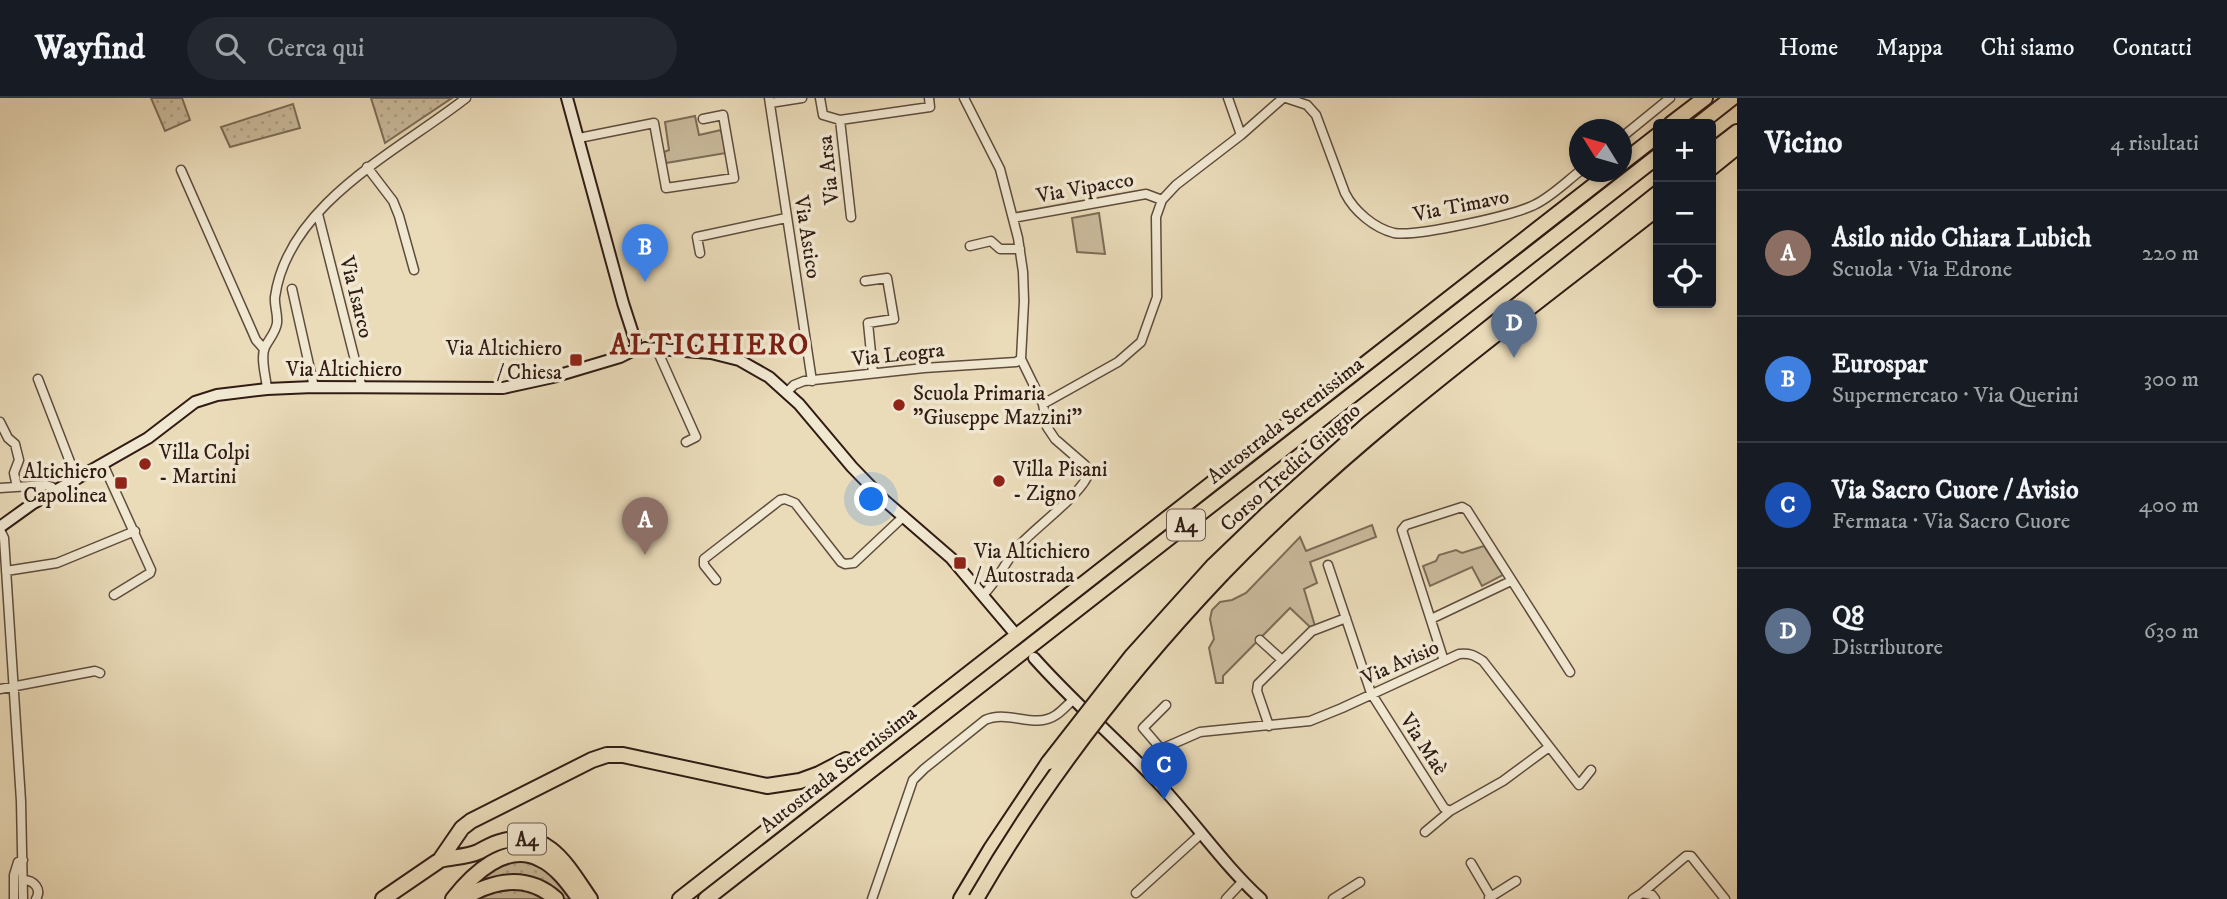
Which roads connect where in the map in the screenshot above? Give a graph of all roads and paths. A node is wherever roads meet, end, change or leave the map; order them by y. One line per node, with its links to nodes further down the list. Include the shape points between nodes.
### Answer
1 (466, 98): 29 (street)
2 (568, 98): 22 (street)
3 (802, 98): 13 (street)
4 (820, 98): 14 (street, via 823,116)
5 (826, 98): 14 (street)
6 (929, 98): 18 (street, via 930,107)
7 (964, 98): 39 (street, via 999,169)
8 (1228, 98): 21 (street)
9 (1284, 98): 21 (street, Via Timavo); 31 (street, Via Timavo, via 1313,110 1352,205 1392,232 1428,230 1518,212)
10 (1670, 98): 19 (street)
11 (1705, 98): 16 (highway)
12 (1732, 98): 17 (highway)
13 (769, 101): 38 (street, Via Astico)
14 (828, 117): 18 (street)
15 (704, 119): 22 (street, via 723,115 734,178 666,188 654,123)
16 (1678, 119)
17 (1705, 119)
18 (840, 120): 37 (street, Via Arsa)
19 (1632, 129)
20 (1737, 132): 25 (highway)
21 (1241, 135): 34 (street, Via Timavo)
22 (579, 138): 46 (street)
23 (1653, 139): 26 (highway)
24 (1737, 147): 28 (highway)
25 (1716, 148)
26 (1632, 155)
27 (1653, 160): 108 (highway, Autostrada Serenissima / A4)
28 (1716, 164)
29 (367, 167): 36 (street); 43 (street, via 393,201)
30 (181, 170): 47 (street)
31 (1569, 179)
32 (1598, 182): 90 (highway, Autostrada Serenissima / A4)
33 (1653, 197): 69 (highway, Corso Tredici Giugno, via 1368,424 1266,515)
34 (1161, 200): 39 (street, Via Vipacco, via 1146,194); 57 (street, via 1156,217 1157,296 1141,342 1118,362)
35 (1653, 212): 69 (highway, Corso Tredici Giugno, via 1371,436)
36 (318, 214): 47 (street, via 286,260 275,298 278,321); 54 (street, Via Isarco)
37 (851, 217)
38 (786, 218): 42 (street, via 697,237); 52 (street, Via Astico)
39 (1013, 218): 41 (street)
40 (970, 246): 41 (street, via 990,241 1000,249)
41 (1020, 249): 49 (street, via 1024,301)
42 (699, 253)
43 (414, 270)
44 (866, 281): 50 (street, via 887,278 894,319 868,323)
45 (292, 289): 53 (street)
46 (633, 346): 48 (street, Via Altichiero, via 639,354 645,348); 54 (street, Via Altichiero, via 620,357 503,388)
47 (264, 349): 55 (street)
48 (657, 349): 56 (street, Via Altichiero, via 739,360); 59 (street, via 696,437)
49 (1018, 360): 50 (street, Via Leogra); 57 (street)
50 (873, 373): 52 (street, Via Leogra)
51 (38, 379): 61 (street)
52 (812, 381): 56 (street, Via Leogra, via 798,383)
53 (314, 387): 54 (street, Via Altichiero); 55 (street, Via Altichiero)
54 (362, 388)
55 (267, 389): 60 (street, Via Altichiero, via 195,402 148,439)
56 (787, 392): 65 (street, Via Altichiero, via 852,467)
57 (1043, 404): 74 (street, via 1047,427 1055,439 1089,472 1020,545)
58 (0, 422): 63 (street, via 15,444)
59 (686, 442)
60 (103, 464): 61 (street, Via Altichiero); 67 (street)
61 (77, 480): 64 (street, Via Altichiero)
62 (0, 488): 63 (street)
63 (17, 488): 64 (street, via 47,485)
64 (55, 492): 66 (street, Via Altichiero)
65 (904, 516): 71 (street, via 854,563 845,564 795,503 780,500 704,559); 74 (street, Via Altichiero, via 945,552)
66 (0, 528): 70 (street)
67 (135, 531): 70 (street, via 57,563); 73 (street, via 151,570)
68 (1328, 565): 75 (street, Via Maè)
69 (1217, 570): 121 (highway, Corso Tredici Giugno, bridge, via 1156,627 1077,724); 122 (highway, Corso Tredici Giugno, bridge, via 1085,734)
70 (6, 571): 77 (street)
71 (716, 580)
72 (1511, 581): 76 (street); 76 (street, via 1465,509 1458,507 1406,525 1402,534); 83 (street)
73 (114, 595)
74 (983, 595): 78 (street, Via Altichiero)
75 (1346, 618): 81 (street, via 1312,631); 87 (street, Via Maè)
76 (1431, 619): 82 (street)
77 (5, 624): 85 (street)
78 (1009, 627)
79 (1260, 639): 81 (street)
80 (1034, 657): 88 (street)
81 (1281, 659): 91 (street, via 1256,687)
82 (1444, 662): 87 (street, Via Avisio); 92 (street, Via Avisio, via 1466,653 1483,661)
83 (1570, 672)
84 (100, 673): 85 (street)
85 (13, 688): 86 (street); 99 (street)
86 (0, 689)
87 (1371, 694): 91 (street, Via Avisio, via 1310,720); 96 (street, Via Maè)
88 (1073, 700): 94 (street); 120 (street, via 1055,717 1041,721 994,716 985,720 924,769 913,780)
89 (1166, 705): 93 (street, via 1143,728)
90 (909, 720): 100 (highway, via 834,768 782,785 607,755 471,821); 119 (highway, Autostrada Serenissima / A4)
91 (1269, 726): 93 (street, Via Avisio, via 1200,732)
92 (1549, 747): 95 (street, Via Avisio, via 1580,785); 96 (street, via 1503,781)
93 (1161, 749): 94 (street, Via Avisio)
94 (1142, 766): 98 (street)
95 (1591, 770)
96 (1450, 811): 97 (street)
97 (1425, 832)
98 (1201, 834): 104 (street); 106 (street)
99 (23, 860): 102 (street); 110 (street, via 15,868)
100 (440, 860): 113 (highway, A4); 118 (highway, A4, via 477,853 505,840 535,840 553,850)
101 (1471, 863): 109 (street)
102 (23, 880): 111 (street); 112 (street, via 36,885)
103 (1516, 881): 109 (street)
104 (1242, 882): 123 (street); 124 (street)
105 (1360, 882): 125 (street)
106 (1136, 893)
107 (1642, 893): 126 (street); 127 (street); 128 (street, via 1690,856)
108 (709, 897)
109 (1490, 898)
110 (14, 899)
111 (23, 899)
112 (36, 899)
113 (383, 899)
114 (453, 899): 117 (highway, via 484,867 504,857 525,855 549,864)
115 (462, 899): 116 (highway, via 488,885 508,881 535,885)
116 (556, 899)
117 (579, 899)
118 (590, 899)
119 (680, 899)
120 (872, 899)
121 (961, 899)
122 (976, 899)
123 (1226, 899)
124 (1261, 899)
125 (1333, 899)
126 (1633, 899)
127 (1655, 899)
128 (1725, 899)

